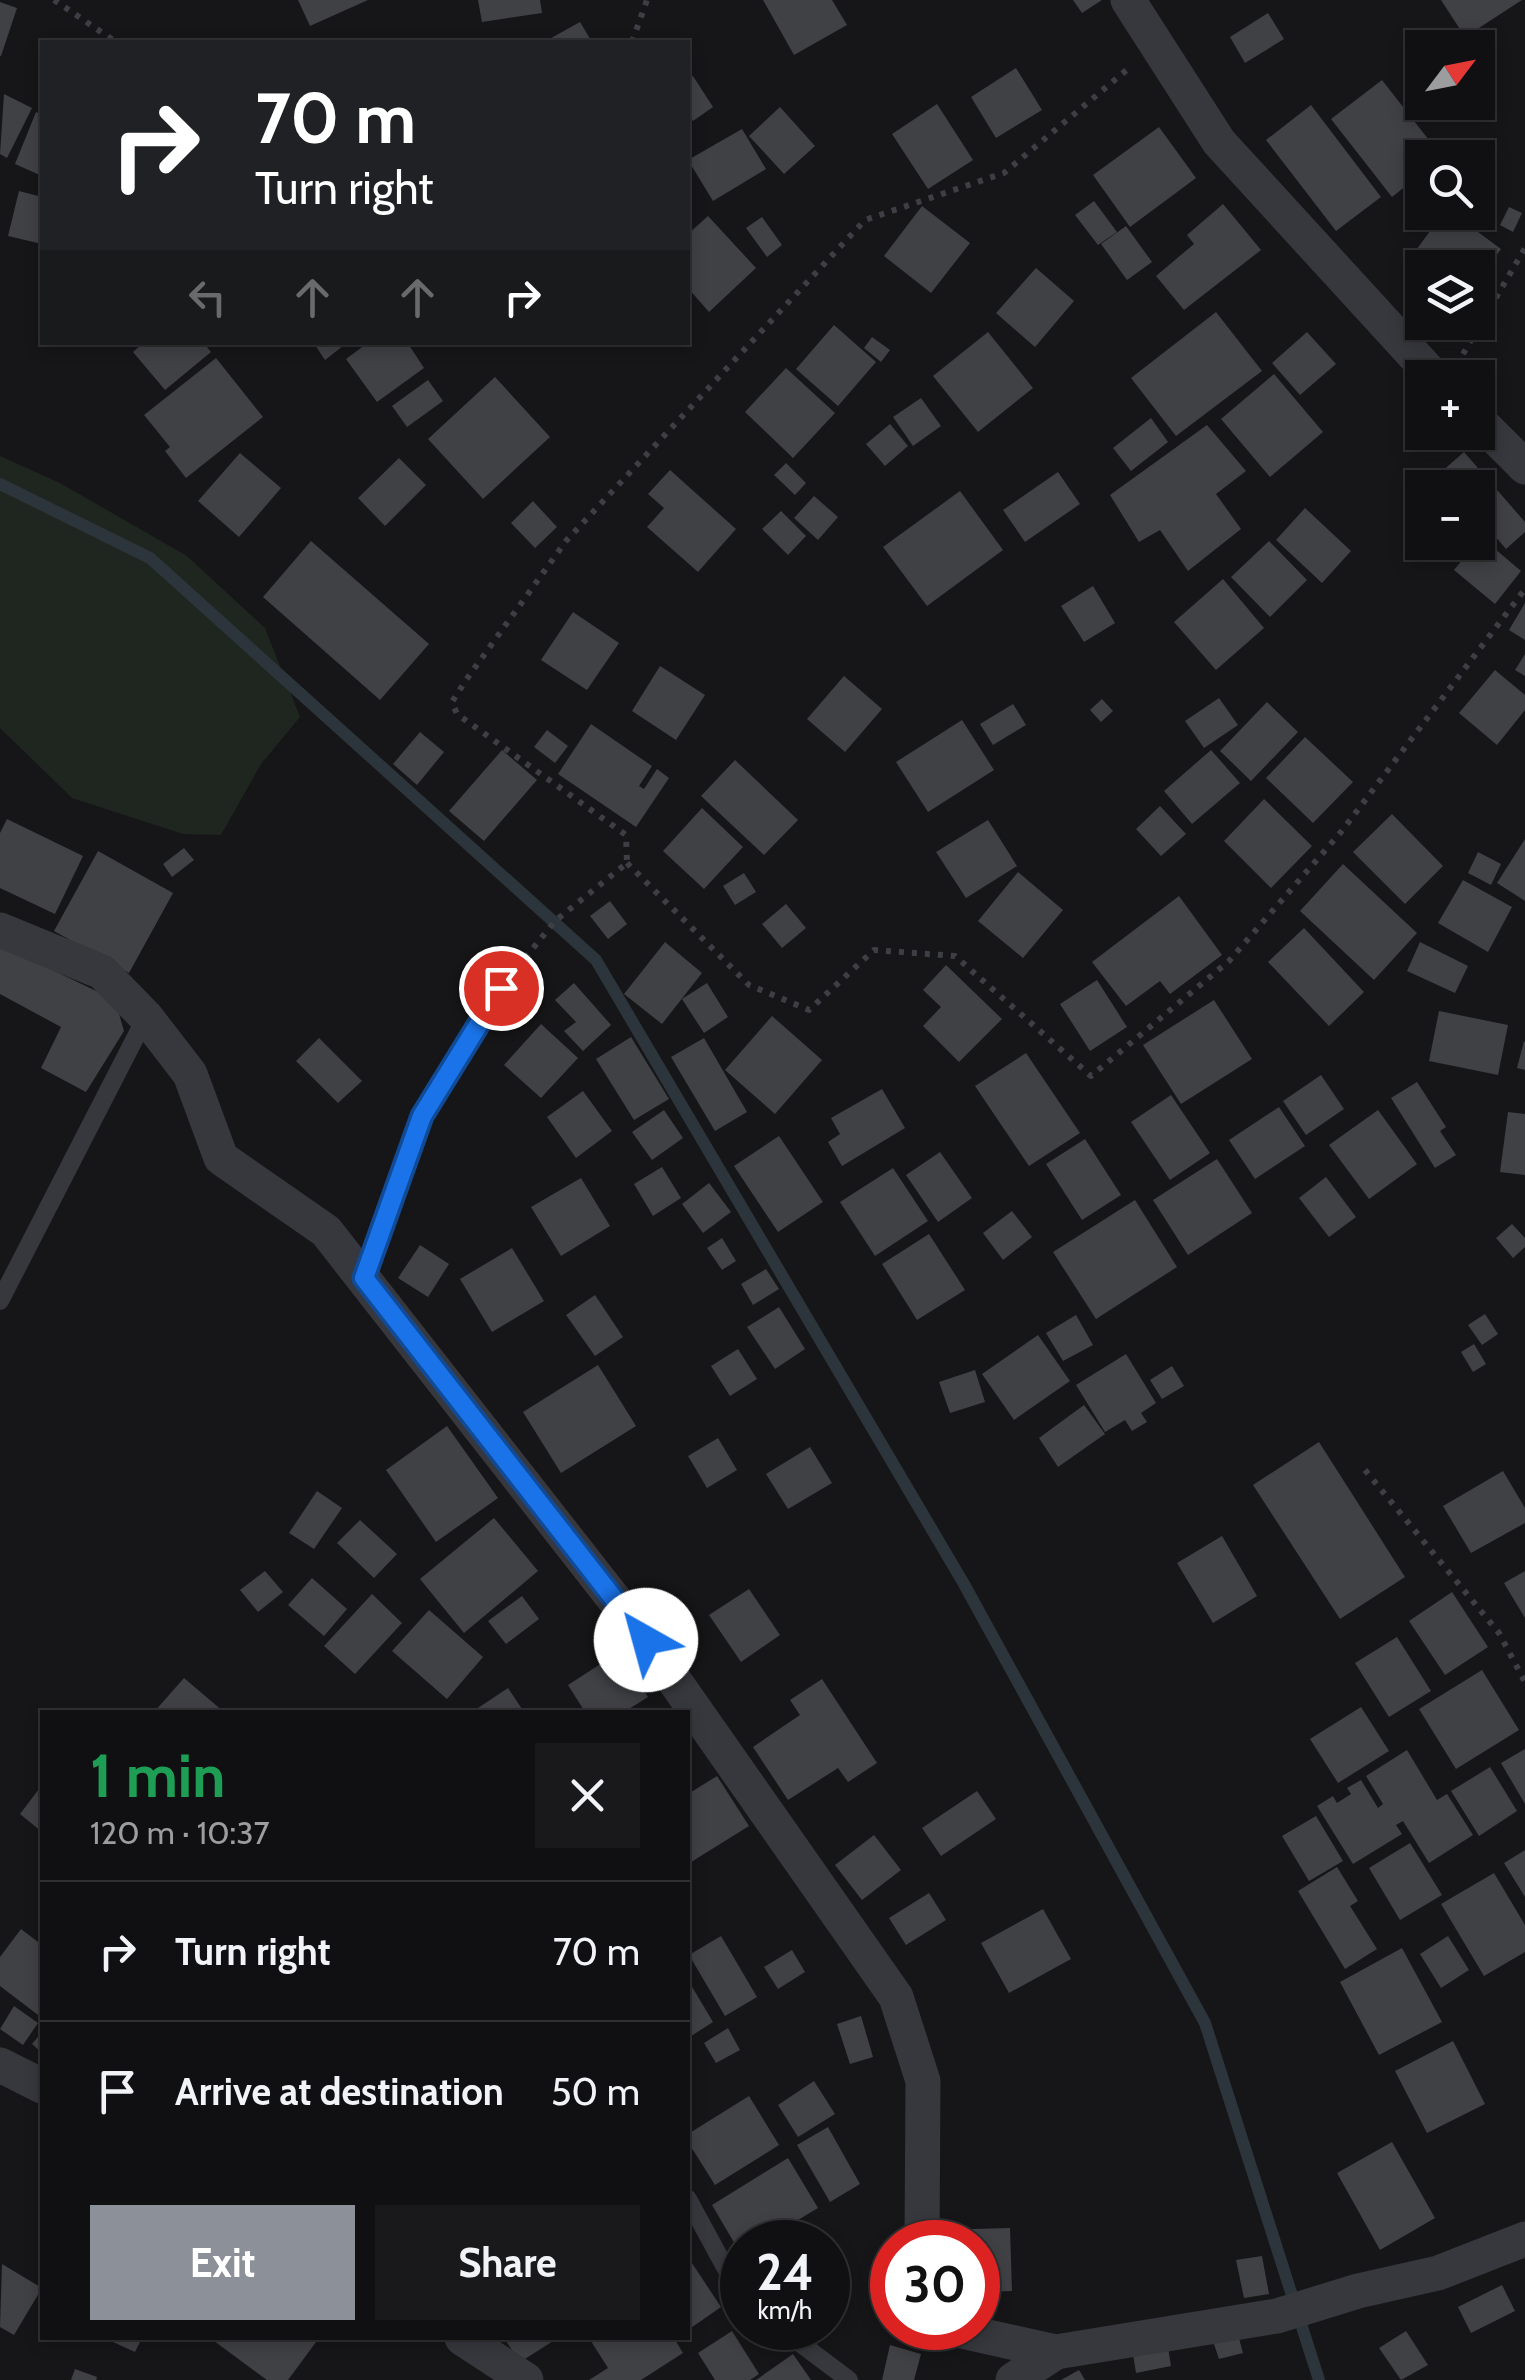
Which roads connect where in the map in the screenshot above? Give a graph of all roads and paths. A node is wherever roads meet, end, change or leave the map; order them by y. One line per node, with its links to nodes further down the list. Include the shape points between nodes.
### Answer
1 (54, 0): 4 (path)
2 (647, 0): 5 (path)
3 (1128, 0): 6 (street)
4 (113, 40)
5 (633, 40)
6 (1155, 46): 8 (street, via 1219,142); 13 (path, via 1004,173 865,220 566,541 466,680 452,702 457,714 626,835)
7 (1525, 248): 9 (path, via 1471,347)
8 (1441, 360)
9 (1456, 360)
10 (1495, 437): 11 (street)
11 (1525, 468)
12 (1525, 589): 13 (path, via 1341,832 1230,962 1092,1076 956,956 874,950 809,1010 749,986)
13 (627, 863): 15 (path, via 555,922)
14 (0, 930): 16 (street, via 102,972)
15 (501, 988): 17 (lane, via 422,1116)
16 (146, 1017): 17 (street, via 190,1074 221,1158 326,1231); 18 (lane)
17 (364, 1278): 24 (street, via 646,1640 896,1997 923,2081)
18 (0, 1301)
19 (1365, 1470): 20 (path, via 1499,1633)
20 (1525, 1682)
21 (0, 2065): 22 (street)
22 (40, 2085)
23 (690, 2204): 26 (lane)
24 (922, 2220)
25 (1525, 2239): 30 (street, via 1438,2273 1278,2316)
26 (720, 2258)
27 (465, 2340): 31 (street)
28 (1000, 2340): 30 (street)
29 (809, 2350): 32 (lane)
30 (1056, 2352): 33 (street)
31 (526, 2380)
32 (849, 2380)
33 (1013, 2380)

